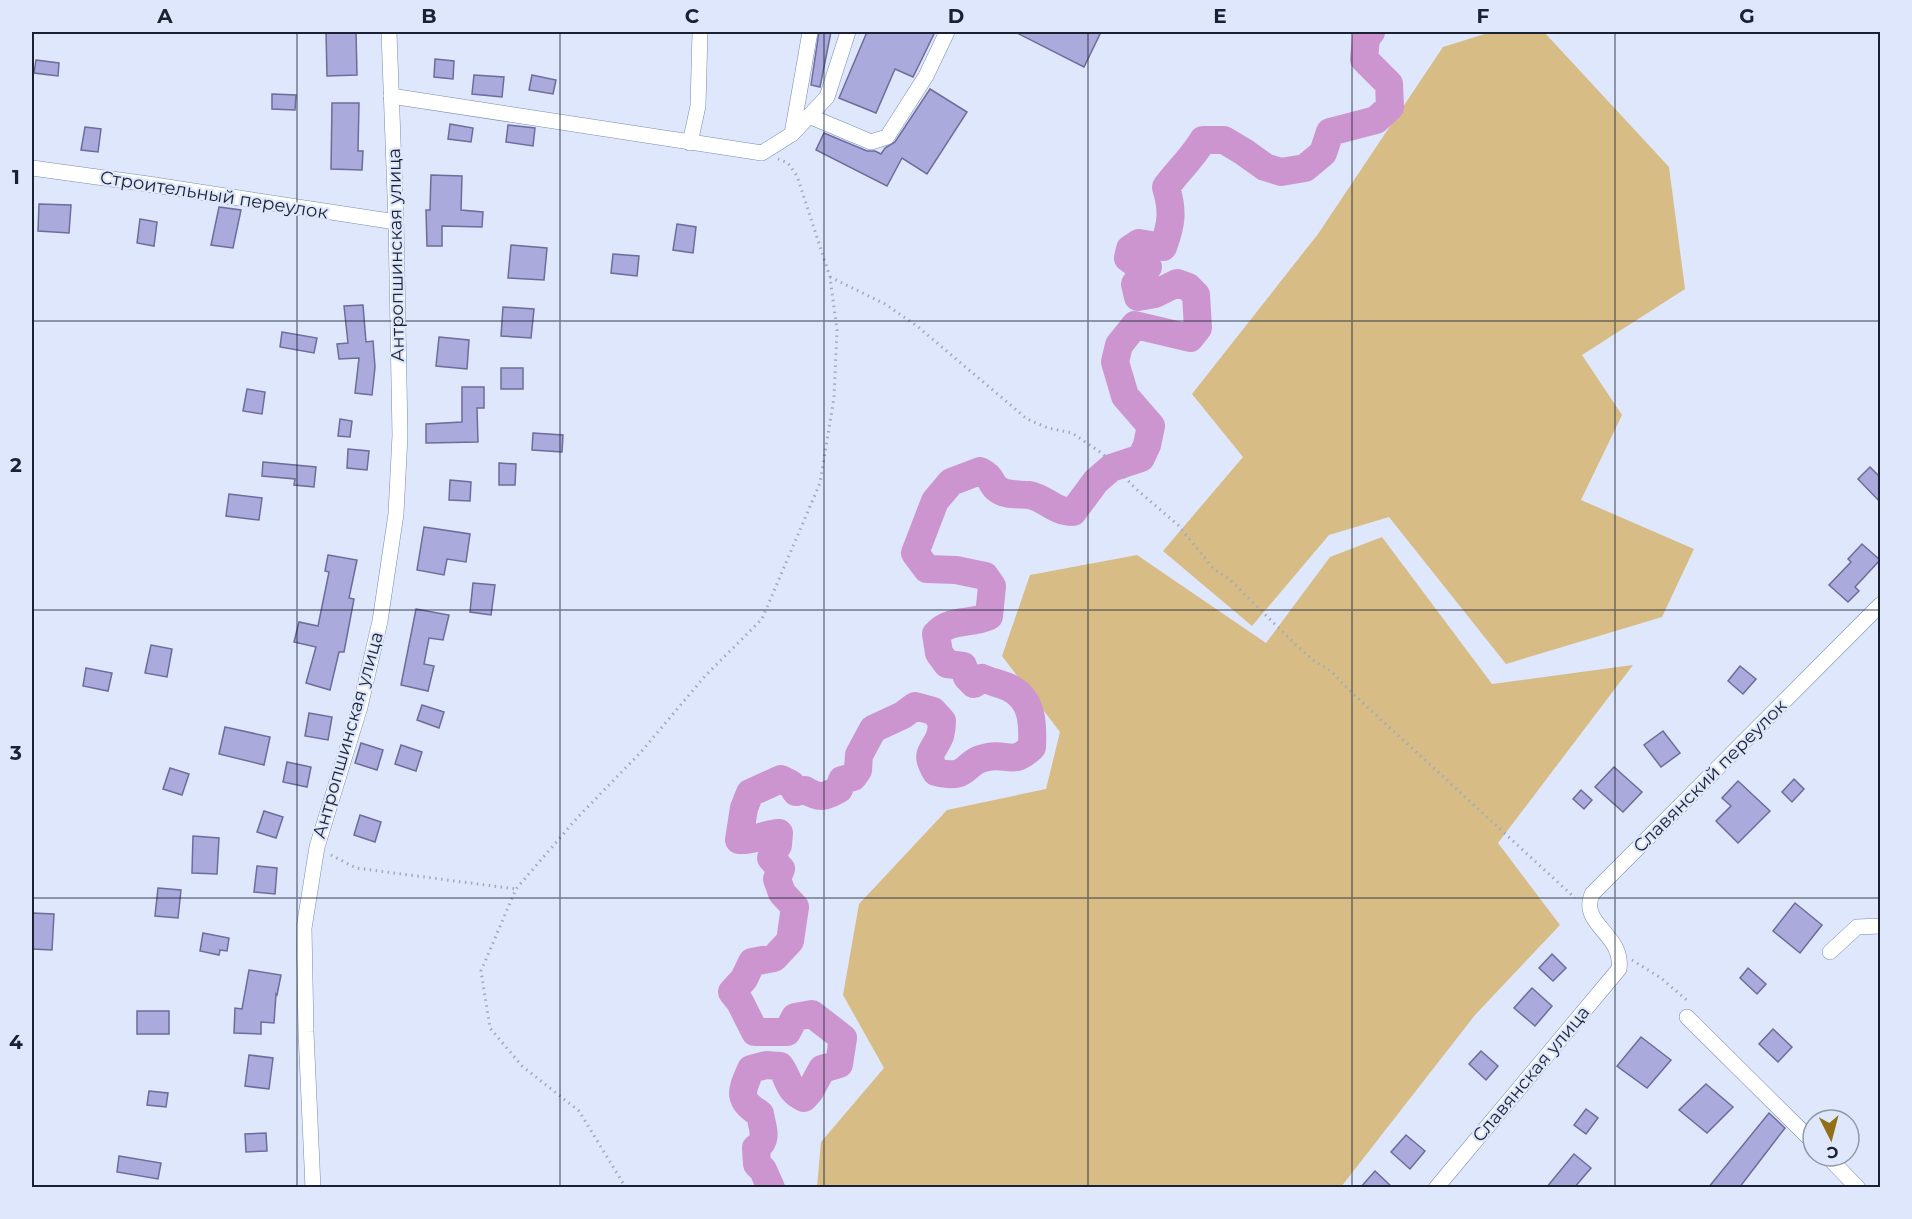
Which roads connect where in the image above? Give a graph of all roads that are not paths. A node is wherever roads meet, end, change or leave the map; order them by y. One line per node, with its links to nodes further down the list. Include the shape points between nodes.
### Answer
1 (389, 32): 6 (street, Антропшинская улица)
2 (700, 32): 9 (street, via 698,106)
3 (810, 32): 8 (street)
4 (848, 32): 7 (street, via 827,97)
5 (948, 32): 7 (street, via 926,76 887,137 871,142)
6 (391, 96): 9 (street); 11 (street, Антропшинская улица)
7 (809, 116): 8 (street)
8 (792, 134): 9 (street, via 762,153)
9 (690, 143)
10 (32, 168): 11 (street, Строительный переулок)
11 (396, 222): 19 (street, Антропшинская улица, via 400,435 396,514 373,654 317,847 304,928)
12 (1881, 605): 15 (street, Славянский переулок, via 1592,894 1589,911)
13 (1881, 926): 14 (street, via 1857,927)
14 (1830, 952)
15 (1619, 953): 20 (street, Славянская улица, via 1619,969)
16 (1689, 1010): 17 (street)
17 (1801, 1129)
18 (1839, 1168): 21 (street)
19 (313, 1188)
20 (1436, 1188)
21 (1858, 1188)

